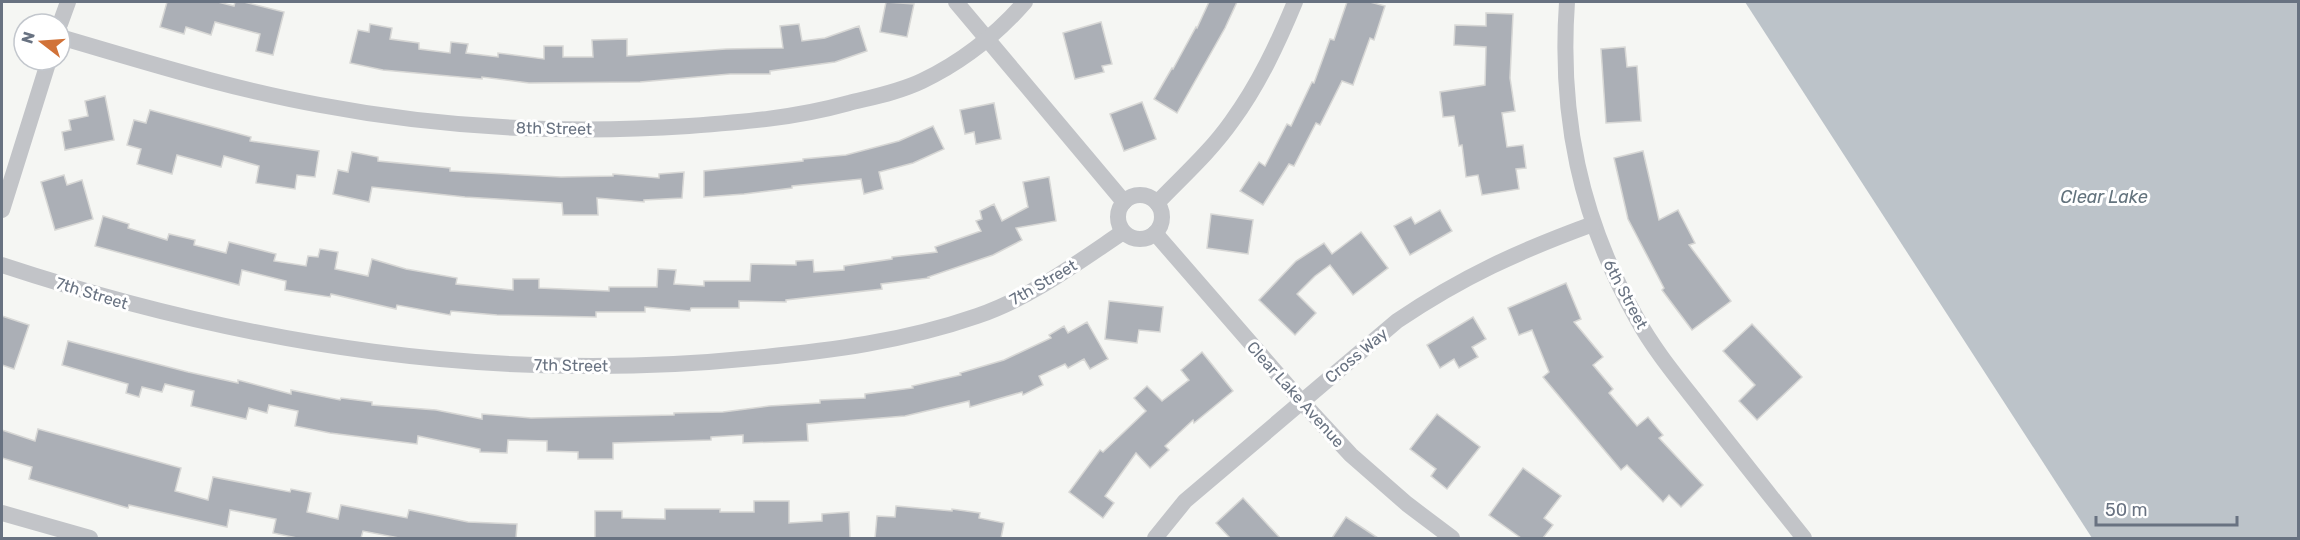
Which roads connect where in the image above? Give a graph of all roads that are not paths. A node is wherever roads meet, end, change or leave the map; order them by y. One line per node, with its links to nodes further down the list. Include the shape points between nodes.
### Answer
1 (956, 2): 5 (street)
2 (1025, 2): 5 (street, 8th Street)
3 (1295, 2): 9 (street, via 1261,75 1233,120)
4 (1567, 2): 11 (street, 6th Street, via 1566,97 1579,175)
5 (987, 39): 6 (street, 8th Street, via 956,63 920,82 812,114 672,127 566,129 449,122 321,106 181,74); 8 (street)
6 (72, 42)
7 (44, 72): 10 (street)
8 (1124, 202): 9 (street, via 1140,195); 12 (street, via 1118,220)
9 (1157, 203): 13 (street, via 1162,222)
10 (2, 210)
11 (1593, 224): 15 (street, Cross Way, via 1499,261 1428,300 1389,327); 20 (street, 6th Street, via 1637,319 1667,364)
12 (1123, 232): 13 (street, via 1135,239); 14 (street, 7th Street, via 1009,303 893,340 723,361 634,366 480,362 305,343 132,306)
13 (1155, 233): 15 (street, Clear Lake Avenue)
14 (2, 265)
15 (1301, 401): 18 (street, Cross Way, via 1185,501); 19 (street, Clear Lake Avenue, via 1352,455)
16 (2, 513): 17 (street)
17 (90, 538)
18 (1155, 538)
19 (1452, 538)
20 (1804, 538)

